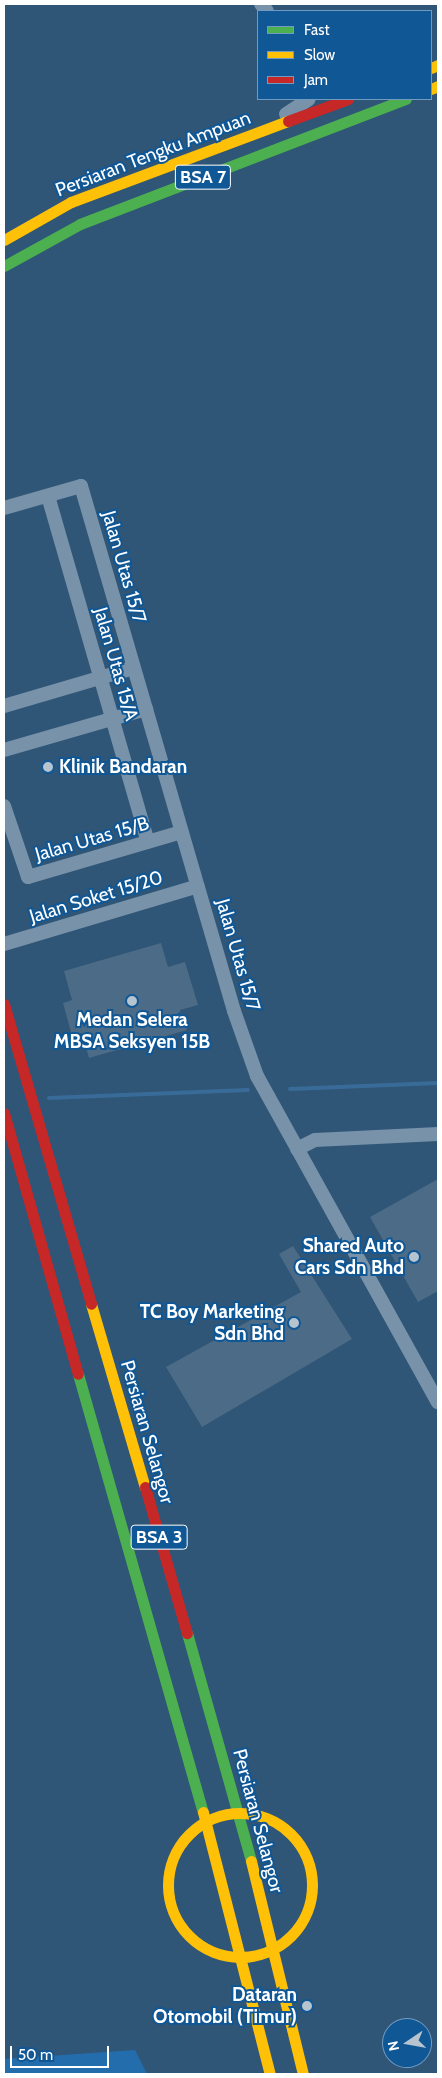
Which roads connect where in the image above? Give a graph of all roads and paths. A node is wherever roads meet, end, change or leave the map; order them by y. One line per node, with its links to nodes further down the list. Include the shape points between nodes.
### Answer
1 (307, 100): 4 (street)
2 (345, 100): 4 (main road, Persiaran Tengku Ampuan / BSA 7)
3 (403, 100): 6 (main road, Persiaran Tengku Ampuan / BSA 7, via 80,224)
4 (255, 133): 5 (main road, Persiaran Tengku Ampuan / BSA 7, via 71,202)
5 (4, 240)
6 (4, 266)
7 (48, 496): 8 (street); 9 (street, Jalan Utas 15/7, via 81,486); 10 (street, Jalan Utas 15/A)
8 (4, 508)
9 (133, 668): 10 (street); 12 (street, Jalan Utas 15/7)
10 (101, 678): 11 (street); 13 (street, Jalan Utas 15/A)
11 (4, 706)
12 (146, 709): 13 (street); 16 (street, Jalan Utas 15/7)
13 (112, 718): 14 (street); 17 (street, Jalan Utas 15/A)
14 (4, 750)
15 (4, 806): 17 (street, Jalan Utas 15/B, via 28,877)
16 (182, 832): 17 (street, Jalan Utas 15/B); 18 (street, Jalan Utas 15/7)
17 (148, 842)
18 (198, 886): 19 (street, Jalan Soket 15/20); 23 (street, Jalan Utas 15/7, via 257,1076)
19 (4, 944)
20 (4, 1004): 25 (main road, Persiaran Selangor / BSA 3)
21 (4, 1113): 26 (main road, BSA 3)
22 (438, 1134): 23 (street, via 315,1140)
23 (296, 1149): 24 (street, Jalan Utas 15/7)
24 (438, 1402)
25 (239, 1812): 26 (main road); 27 (main road, Persiaran Selangor / BSA 3); 27 (main road, via 263,1816 284,1827 301,1845 310,1868 312,1891 306,1915 293,1935)
26 (206, 1821): 28 (main road, BSA 3); 28 (main road, via 186,1836 173,1857 168,1882 171,1907 181,1927 197,1944 218,1954)
27 (274, 1950): 28 (main road); 30 (main road, Persiaran Selangor / BSA 3)
28 (240, 1958): 29 (main road, BSA 3)
29 (270, 2074)
30 (303, 2074)

